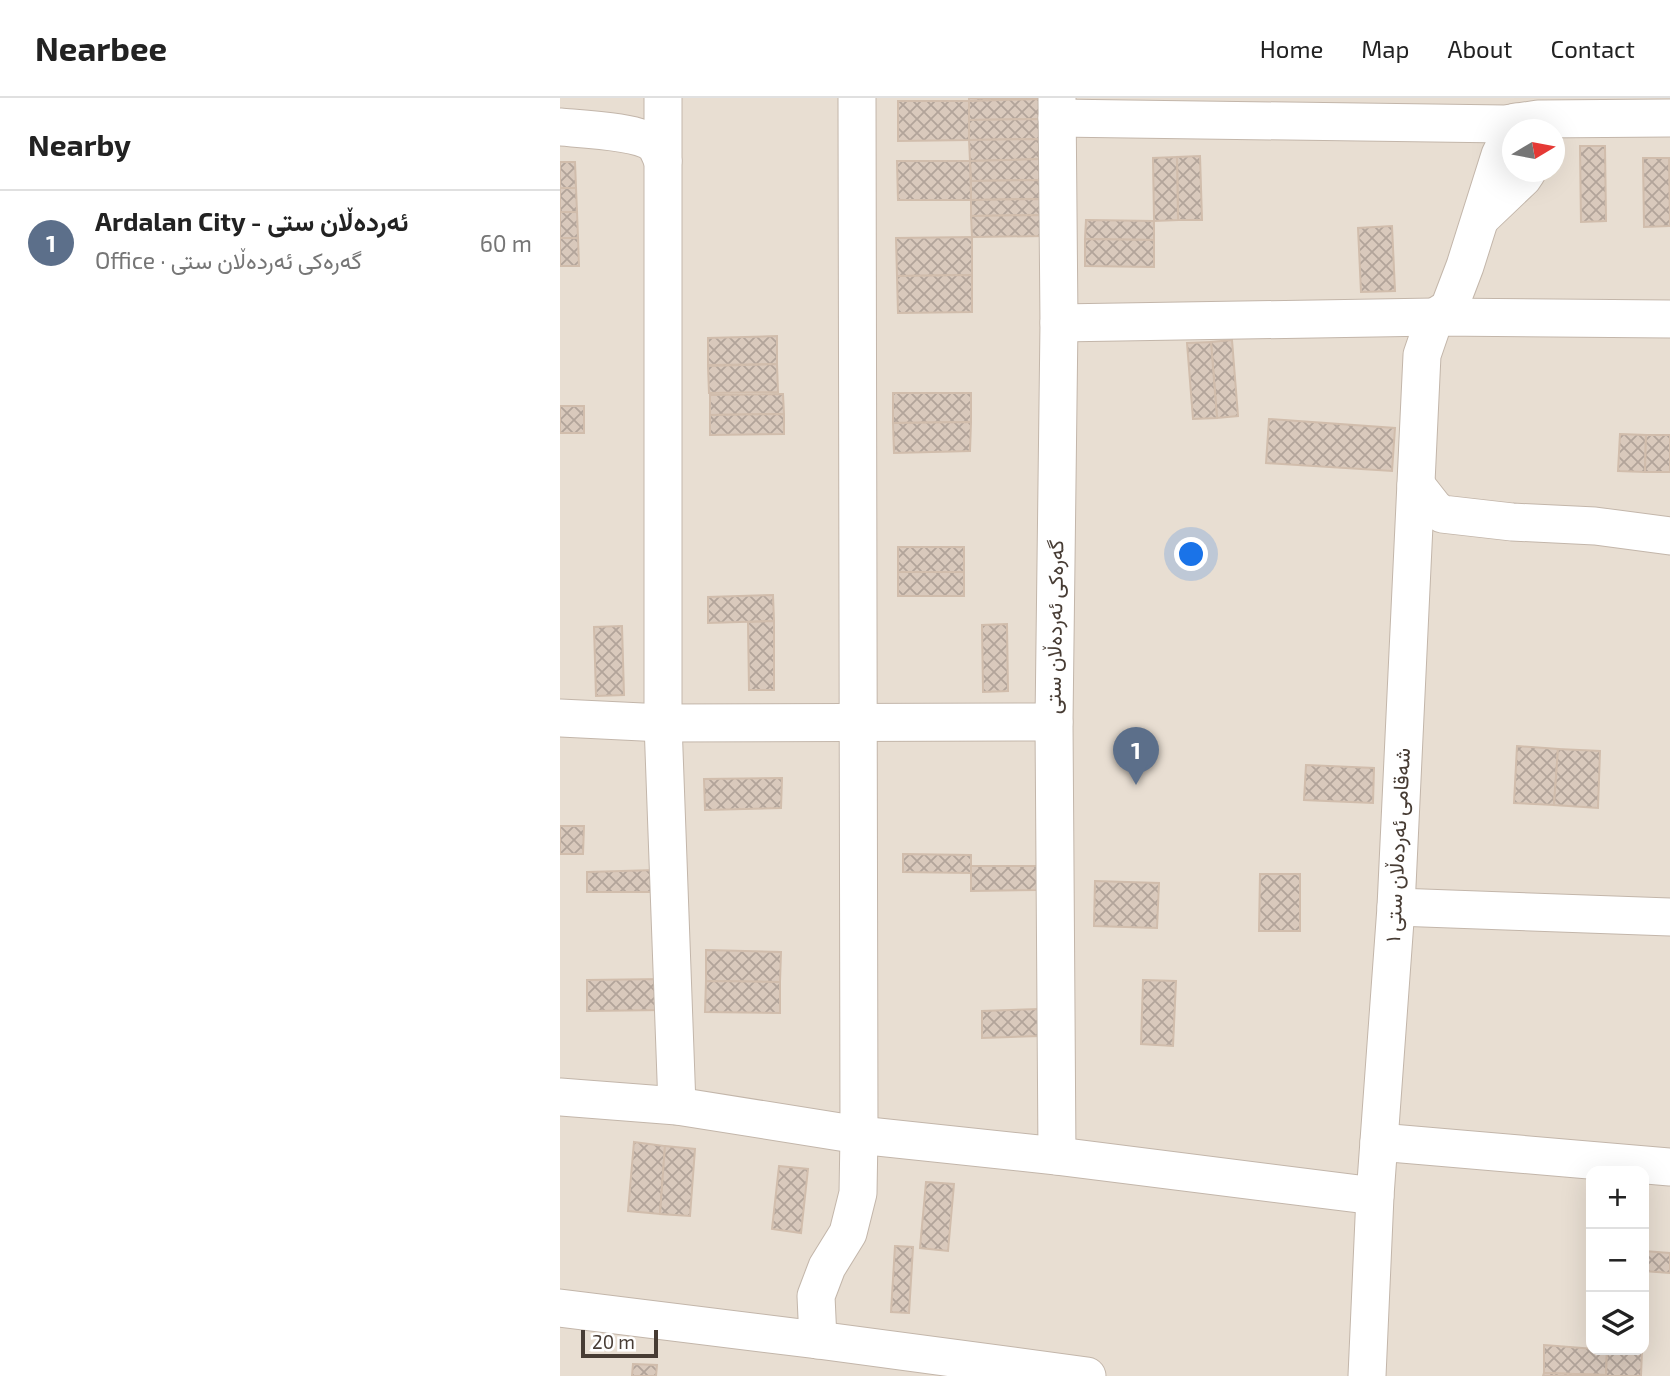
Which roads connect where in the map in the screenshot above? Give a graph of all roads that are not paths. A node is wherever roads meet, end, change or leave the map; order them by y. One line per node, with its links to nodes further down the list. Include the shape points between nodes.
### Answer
1 (663, 98): 9 (street)
2 (857, 98): 18 (street)
3 (1057, 108): 5 (street); 14 (street, گەرەکی ئەردەڵان ستی)
4 (1670, 118): 6 (street)
5 (1502, 122)
6 (1565, 123)
7 (560, 127): 9 (street, via 642,139 655,145)
8 (1502, 151): 11 (street, شەقامی ئەردەڵان ستی ١)
9 (663, 161): 20 (street)
10 (1518, 182): 11 (street)
11 (1478, 221): 13 (street, شەقامی ئەردەڵان ستی ١, via 1449,308)
12 (1663, 314): 13 (street)
13 (1435, 317): 14 (street); 15 (street, شەقامی ئەردەڵان ستی ١, via 1422,355)
14 (1059, 323): 19 (street, گەرەکی ئەردەڵان ستی)
15 (1416, 485): 16 (street, via 1442,514); 21 (street, شەقامی ئەردەڵان ستی ١)
16 (1670, 536)
17 (560, 718): 20 (street)
18 (859, 722): 19 (street); 20 (street); 25 (street)
19 (1054, 722): 27 (street, گەرەکی ئەردەڵان ستی)
20 (663, 723): 24 (street)
21 (1396, 907): 22 (street); 26 (street, شەقامی ئەردەڵان ستی ١)
22 (1670, 917)
23 (562, 1099): 24 (street)
24 (677, 1107): 25 (street)
25 (859, 1135): 27 (street); 31 (street, via 858,1193 848,1233 816,1296)
26 (1379, 1142): 28 (street); 29 (street, شەقامی ئەردەڵان ستی ١)
27 (1057, 1156): 29 (street)
28 (1670, 1167)
29 (1375, 1196): 33 (street, شەقامی ئەردەڵان ستی ١)
30 (560, 1308): 31 (street)
31 (818, 1340): 32 (street)
32 (1087, 1376)
33 (1367, 1376)

